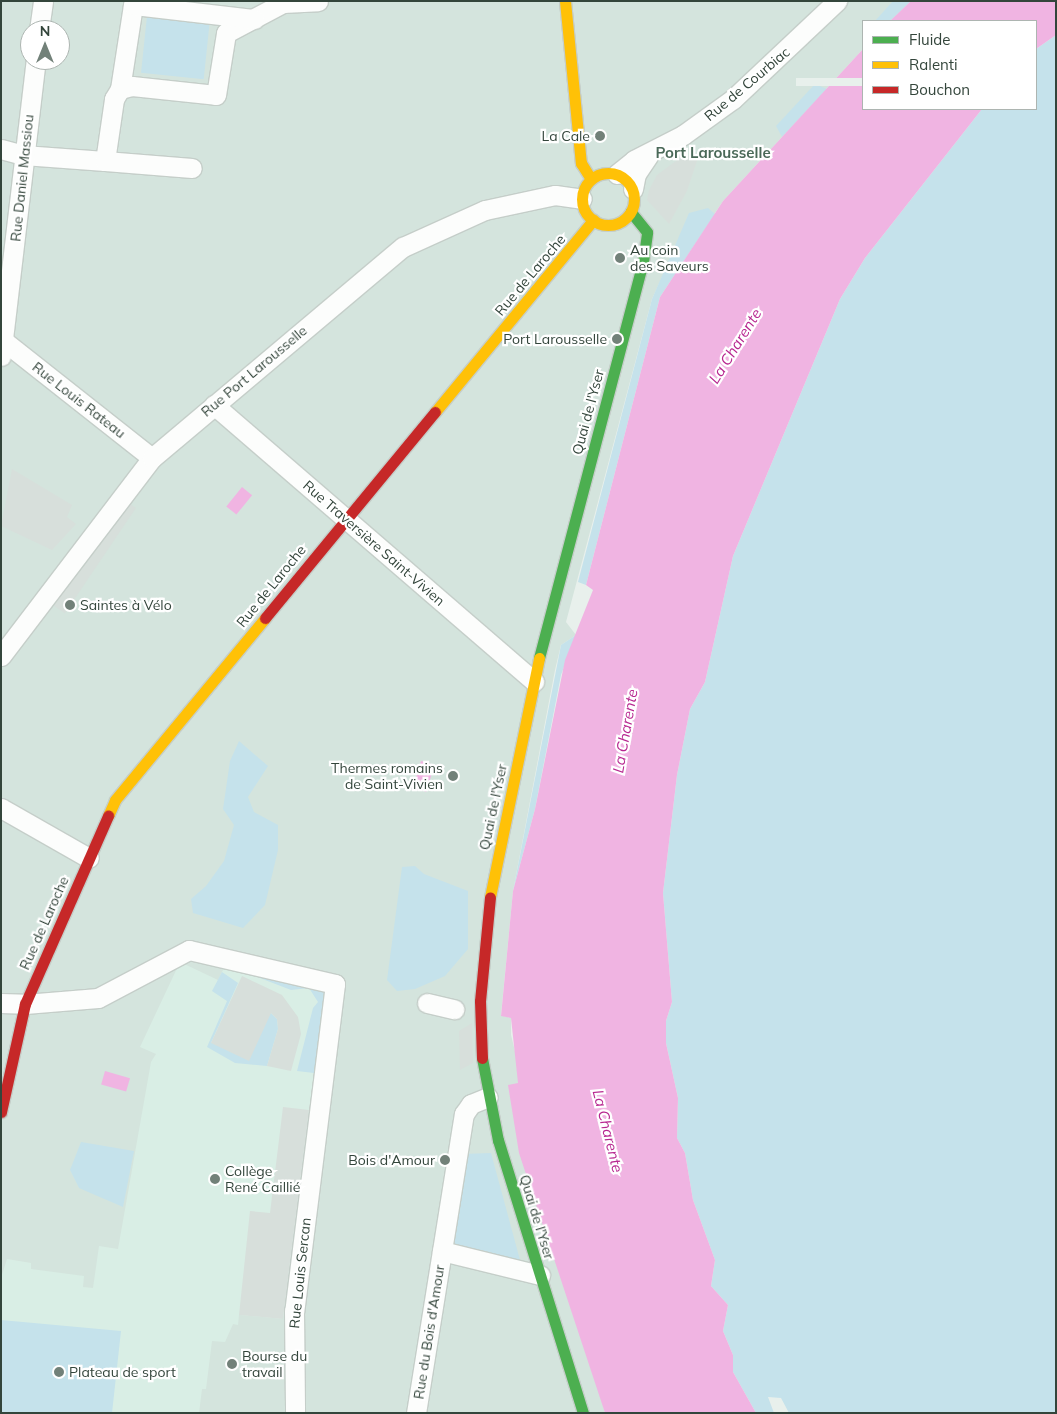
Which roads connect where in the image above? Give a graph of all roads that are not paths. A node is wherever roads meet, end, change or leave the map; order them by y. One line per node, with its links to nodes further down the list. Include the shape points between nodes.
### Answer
1 (43, 1): 6 (street)
2 (318, 1): 5 (street, via 283,3)
3 (564, 1): 15 (street, via 581,163)
4 (837, 1): 11 (street, Rue de Courbiac, via 733,99)
5 (254, 19): 8 (street, via 226,33 216,95 132,86); 8 (street, via 133,5)
6 (40, 20)
7 (35, 70): 10 (street, Rue Daniel Massiou)
8 (120, 89): 12 (street, via 114,99)
9 (1, 149): 10 (street)
10 (23, 155): 12 (street); 20 (street, Rue Daniel Massiou)
11 (648, 156): 14 (street, Rue de Courbiac, via 634,160); 16 (street, Rue de Courbiac, via 636,174)
12 (105, 161): 13 (street)
13 (192, 168)
14 (617, 174): 15 (street, via 604,173); 16 (street)
15 (591, 179): 17 (street)
16 (633, 189): 18 (street)
17 (582, 199): 19 (street); 21 (street, Rue Port Larousselle, via 555,195 485,210 403,246)
18 (631, 212): 19 (street, via 618,223 609,225); 25 (street, Quai de l'Yser, via 647,232 643,262)
19 (593, 220): 23 (street, Rue de Laroche)
20 (3, 349): 22 (street, Rue Louis Rateau)
21 (214, 405): 22 (street, Rue Port Larousselle); 23 (street, Rue Traversière Saint-Vivien)
22 (152, 458): 24 (street, Rue Port Larousselle)
23 (346, 518): 25 (street, Rue Traversière Saint-Vivien); 27 (street, Rue de Laroche, via 115,800)
24 (1, 656)
25 (534, 681): 31 (street, Quai de l'Yser, via 491,891)
26 (1, 808): 27 (street)
27 (89, 858): 30 (street, Rue de Laroche)
28 (1, 1003): 30 (street)
29 (427, 1003): 31 (street)
30 (25, 1004): 33 (street, Rue de Laroche); 36 (street, Rue Louis Sercan, via 98,998 190,950 335,984 294,1311)
31 (480, 1014): 32 (street, Quai de l'Yser)
32 (488, 1097): 34 (street, Rue du Bois d'Amour, via 471,1104 464,1114); 35 (street, Quai de l'Yser, via 502,1154)
33 (1, 1112)
34 (442, 1251): 35 (street, Rue du Bois d'Amour); 37 (street, Rue du Bois d'Amour)
35 (540, 1275): 38 (street, Quai de l'Yser)
36 (296, 1413)
37 (416, 1413)
38 (583, 1413)

